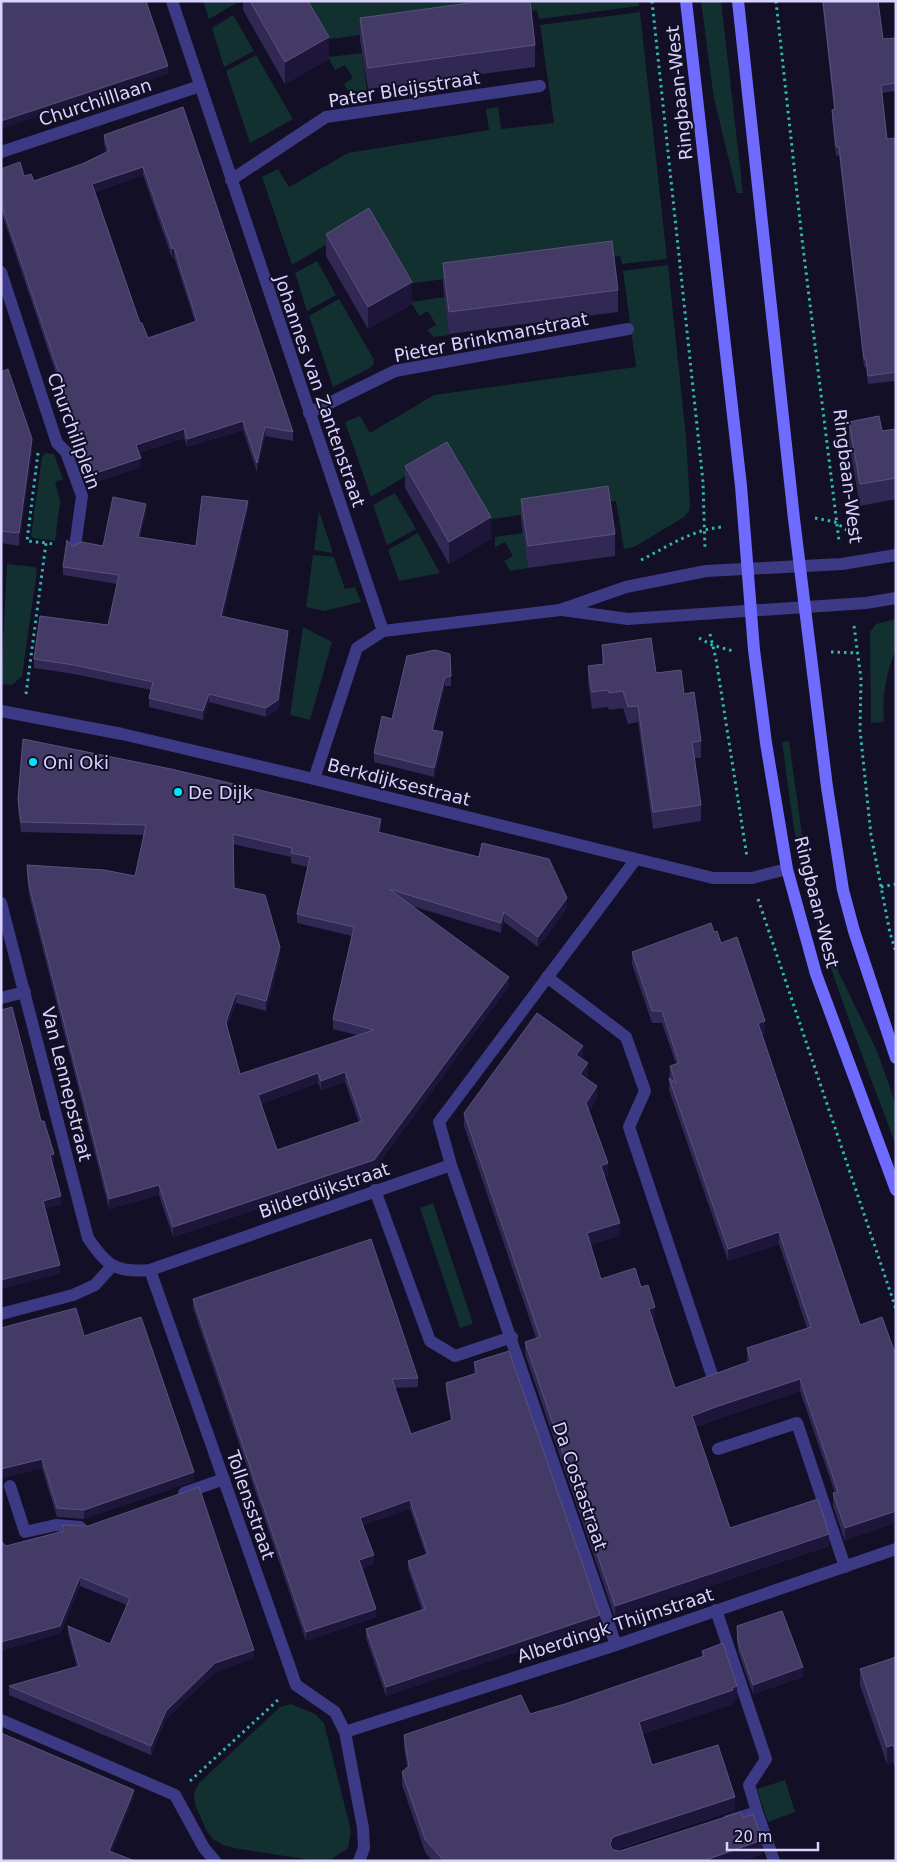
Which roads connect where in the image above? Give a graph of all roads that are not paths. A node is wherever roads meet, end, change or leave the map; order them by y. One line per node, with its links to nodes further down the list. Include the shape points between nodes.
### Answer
1 (172, 1): 4 (street, Johannes van Zantenstraat)
2 (686, 1): 14 (main road, Ringbaan-West, via 741,486)
3 (738, 1): 13 (main road, Ringbaan-West)
4 (200, 86): 6 (street, Churchilllaan); 7 (street, Johannes van Zantenstraat)
5 (540, 86): 7 (street, Pater Bleijsstraat, via 326,117)
6 (1, 152)
7 (231, 180): 10 (street, Johannes van Zantenstraat)
8 (1, 272): 11 (street, Churchillplein, via 57,443 66,452 82,496)
9 (628, 329): 10 (street, Pieter Brinkmanstraat, via 395,371)
10 (309, 413): 19 (street, Johannes van Zantenstraat)
11 (75, 546)
12 (896, 555): 13 (street, via 842,564)
13 (800, 566): 14 (street); 16 (main road, Ringbaan-West)
14 (747, 569): 17 (street, via 706,571 626,587); 18 (main road, Ringbaan-West)
15 (896, 598): 16 (street)
16 (805, 607): 18 (street); 28 (main road, Ringbaan-West, via 843,890)
17 (560, 610): 18 (street, via 628,619); 19 (street)
18 (751, 611): 23 (main road, Ringbaan-West, via 766,743)
19 (383, 631): 21 (street, via 357,648)
20 (1, 711): 21 (street, Berkdijksestraat)
21 (314, 778): 22 (street, Berkdijksestraat)
22 (636, 860): 23 (street, Berkdijksestraat, via 713,878 752,878); 25 (street)
23 (787, 869): 31 (main road, Ringbaan-West, via 816,974)
24 (1, 903): 26 (street, Van Lennepstraat)
25 (547, 977): 29 (street, via 439,1122); 36 (street, via 626,1036 645,1092 629,1127)
26 (25, 992): 27 (street); 32 (street, Van Lennepstraat, via 88,1238)
27 (1, 998)
28 (896, 1058)
29 (452, 1165): 30 (street, Bilderdijkstraat); 35 (street, Da Costastraat)
30 (375, 1190): 33 (street, Bilderdijkstraat); 35 (street, via 430,1341 455,1356)
31 (896, 1190)
32 (111, 1267): 33 (street, Bilderdijkstraat, via 130,1272); 34 (street, via 95,1285 73,1295)
33 (150, 1270): 38 (street, Tollensstraat)
34 (1, 1314)
35 (512, 1337): 45 (street, Da Costastraat)
36 (713, 1378)
37 (718, 1449): 43 (street, via 796,1423)
38 (224, 1479): 40 (street); 47 (street, Tollensstraat, via 296,1684 334,1712)
39 (10, 1486): 41 (street, via 25,1532 56,1525 85,1527)
40 (168, 1498)
41 (94, 1524)
42 (896, 1549): 43 (street, Alberdingk Thijmstraat)
43 (845, 1566): 44 (street, Alberdingk Thijmstraat)
44 (716, 1610): 45 (street, Alberdingk Thijmstraat); 48 (street, via 766,1759 748,1785)
45 (616, 1645): 47 (street, Alberdingk Thijmstraat)
46 (1, 1720): 50 (street, via 175,1795 204,1848)
47 (345, 1732): 51 (street, via 363,1828 364,1848)
48 (757, 1812): 49 (street); 52 (street)
49 (720, 1824)
50 (216, 1861)
51 (359, 1861)
52 (774, 1861)

